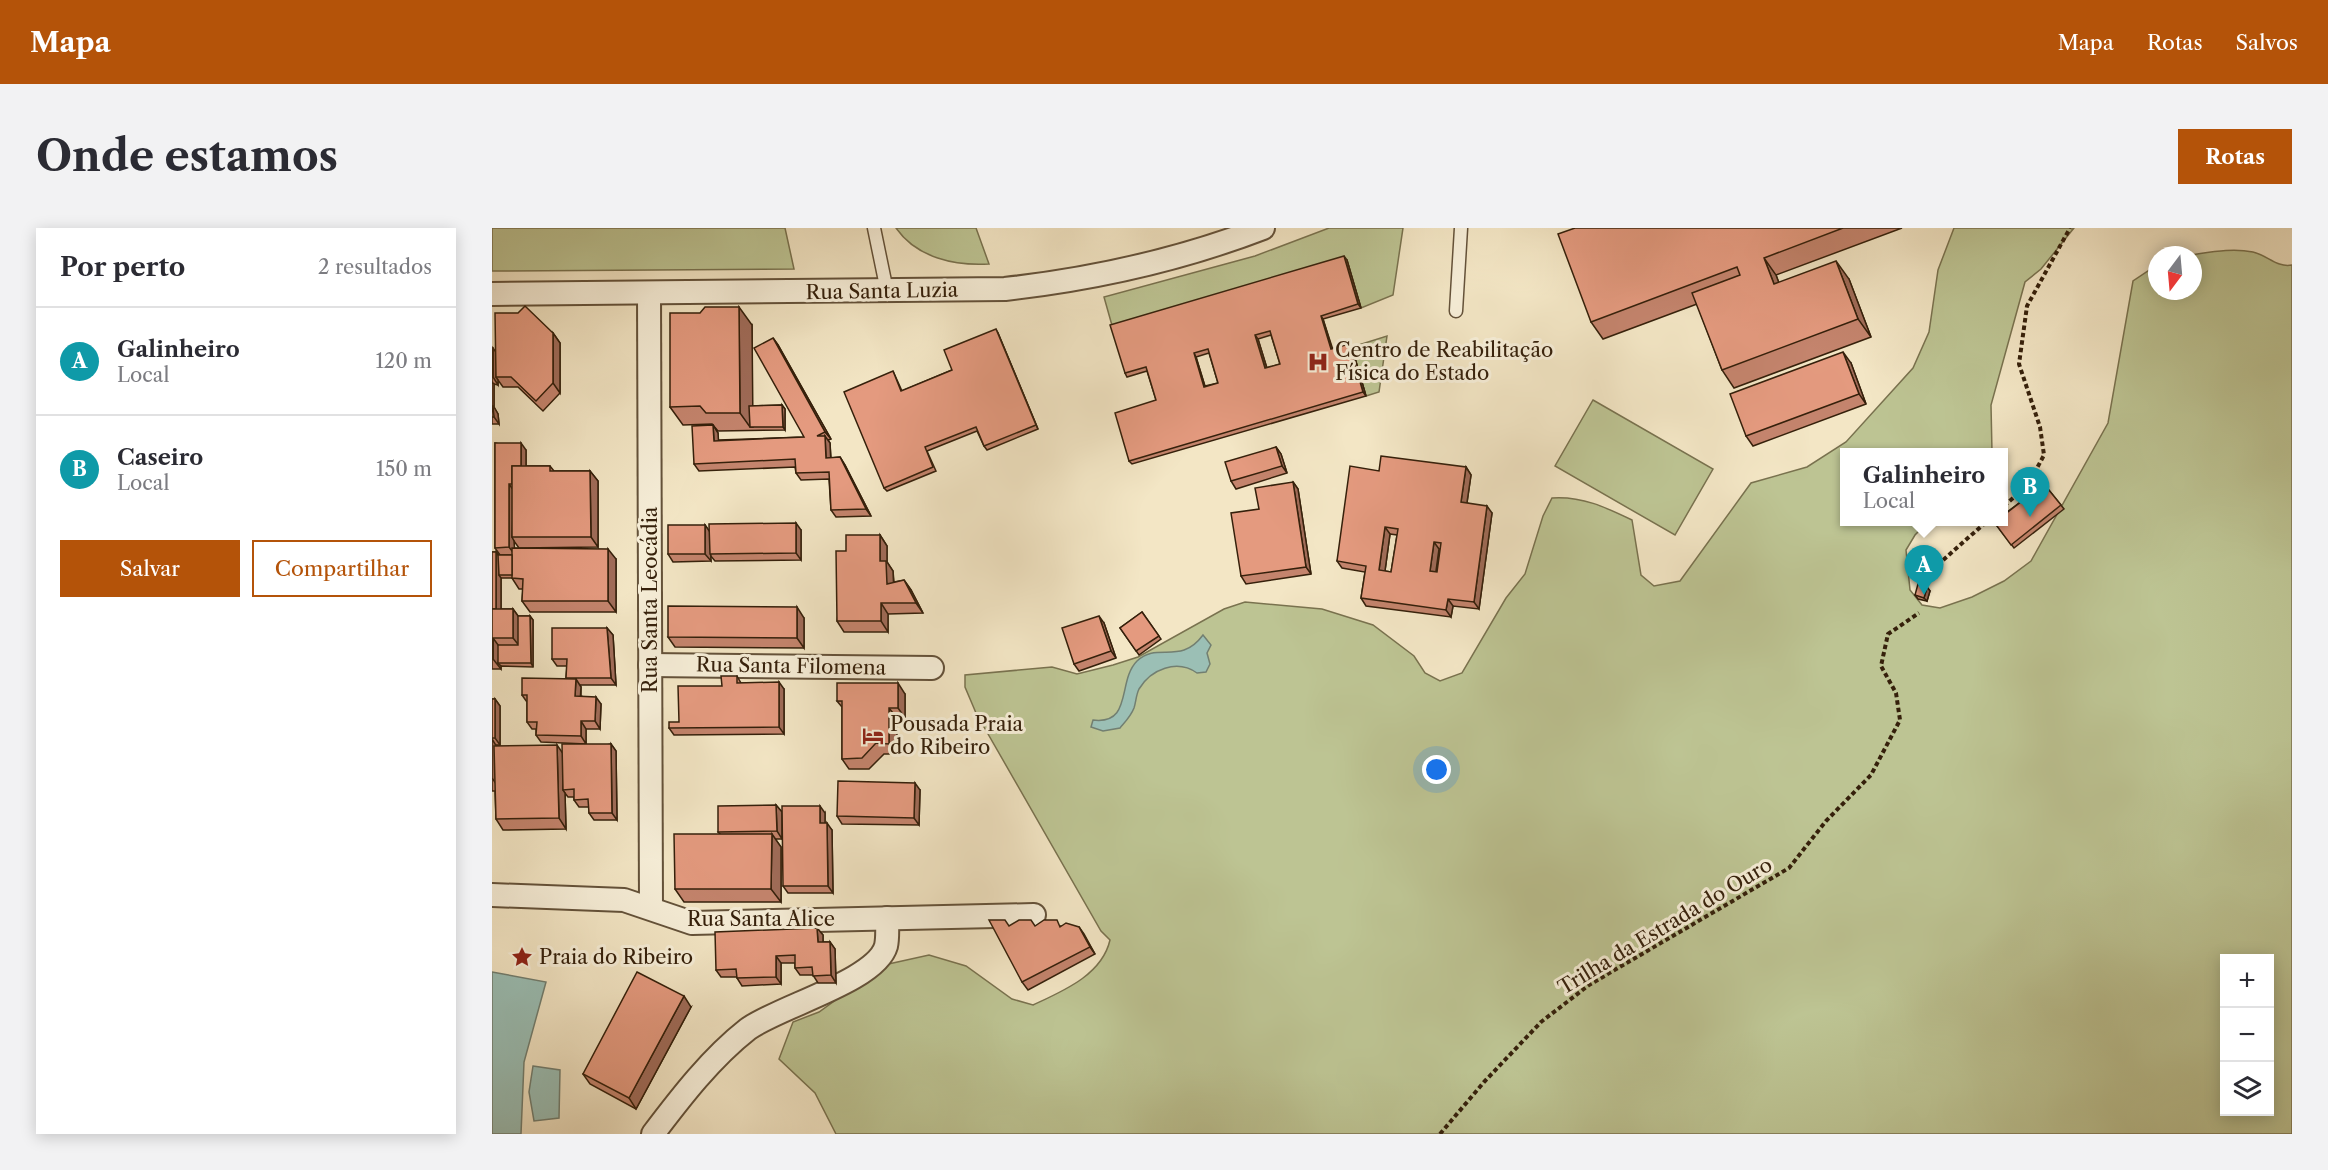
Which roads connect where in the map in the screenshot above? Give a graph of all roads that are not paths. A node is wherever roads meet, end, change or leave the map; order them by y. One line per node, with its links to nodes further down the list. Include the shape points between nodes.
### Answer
1 (874, 228): 4 (lane)
2 (1263, 228): 4 (street, Rua Santa Luzia, via 1150,264 1054,283 956,291)
3 (1461, 228): 7 (lane)
4 (887, 291): 5 (street, Rua Santa Luzia)
5 (649, 293): 6 (street, Rua Santa Luzia); 8 (street, Rua Santa Leocádia)
6 (492, 294)
7 (1456, 311)
8 (650, 665): 9 (street, Rua Santa Filomena); 11 (street, Rua Santa Leocádia)
9 (932, 668)
10 (492, 895): 11 (street, Rua Santa Alice, via 624,900)
11 (651, 908): 13 (street, Rua Santa Alice, via 692,923)
12 (1034, 915): 13 (street, Rua Santa Alice)
13 (887, 918): 14 (street, via 886,946 877,961 831,990 776,1012 748,1030 698,1078)
14 (653, 1134)

